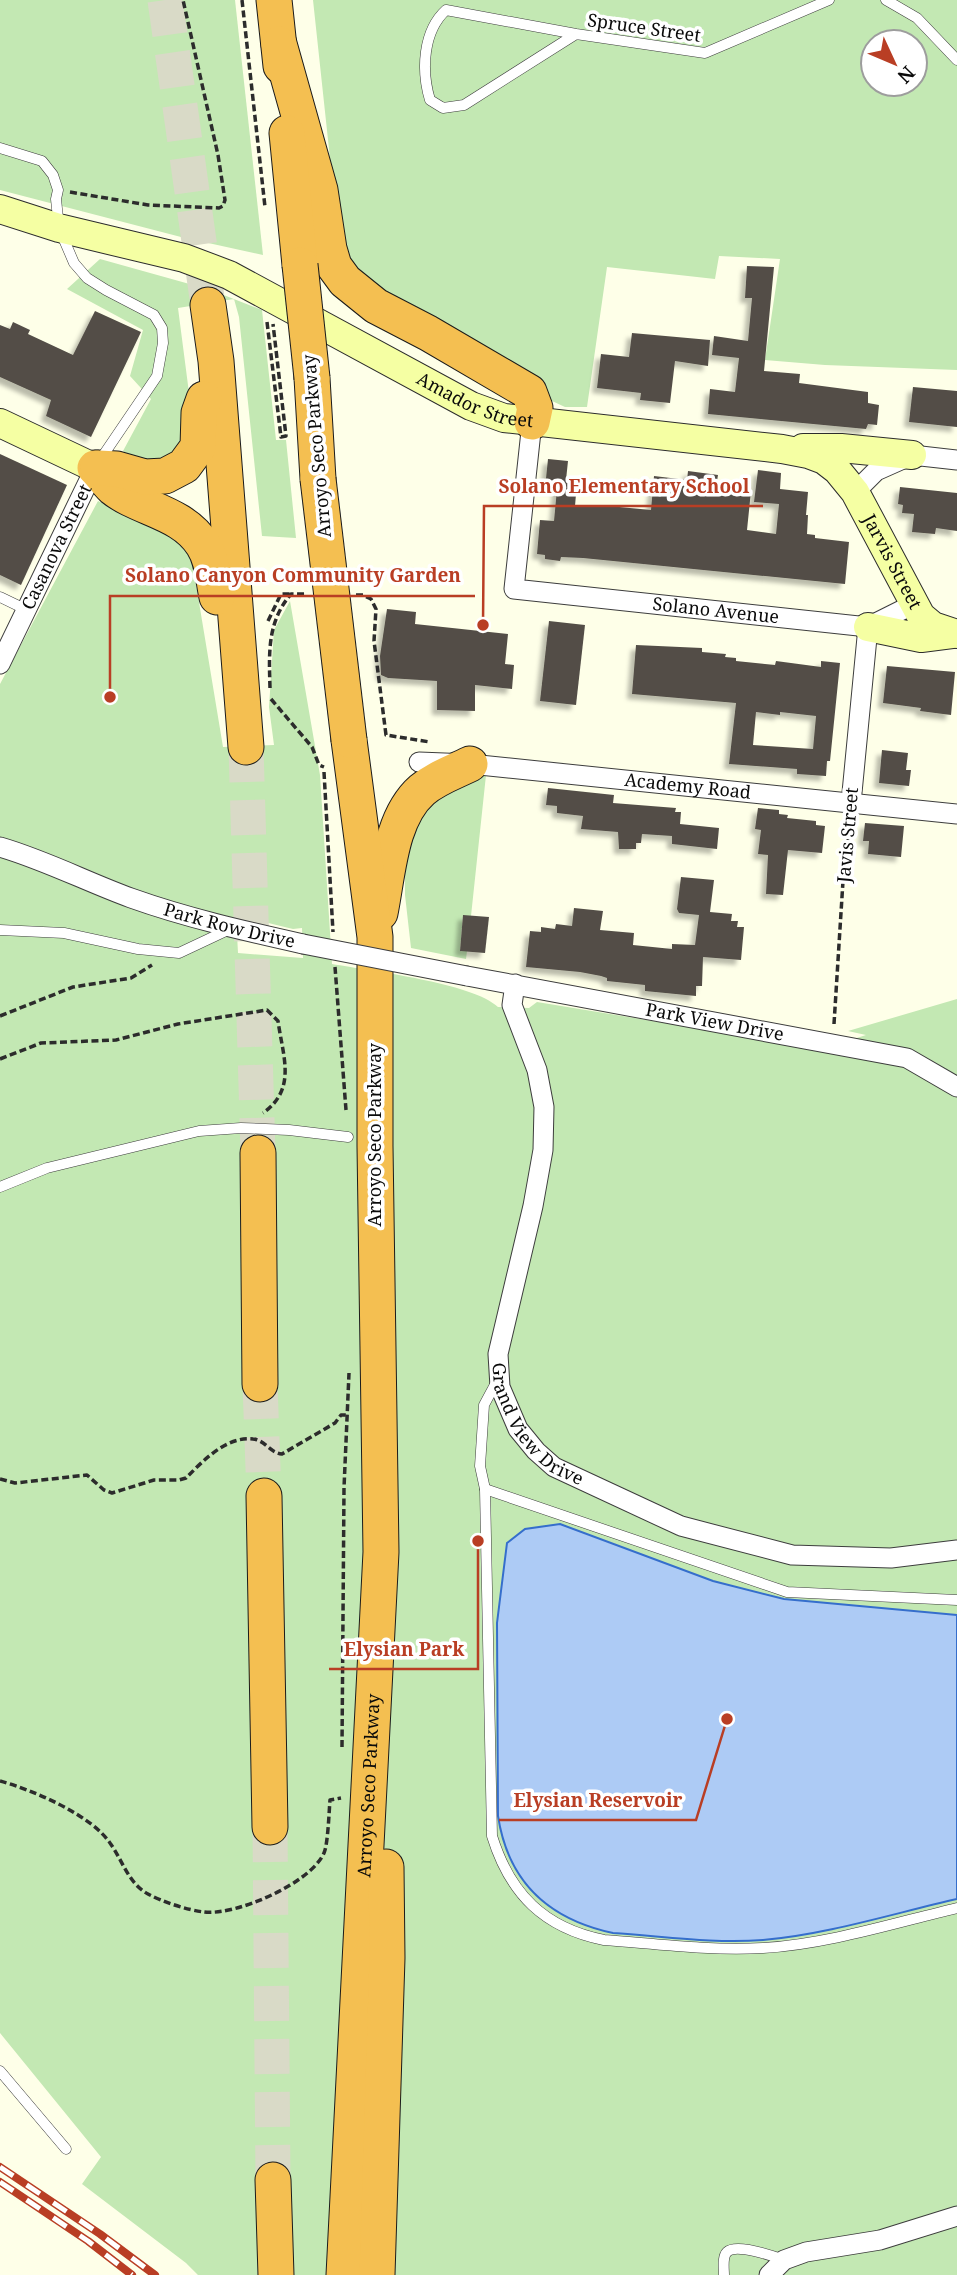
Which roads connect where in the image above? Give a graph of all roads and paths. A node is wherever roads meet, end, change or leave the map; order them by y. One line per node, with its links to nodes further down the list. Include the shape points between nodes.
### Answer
1 (183, 0): 10 (path, via 218,155 223,206 148,205)
2 (242, 0): 12 (path)
3 (274, 0): 7 (highway, Arroyo Seco Parkway)
4 (829, 0): 6 (lane, Spruce Street, via 705,53)
5 (886, 0): 8 (lane, via 917,18)
6 (576, 34): 6 (lane, Spruce Street, via 446,10 435,20 427,40 430,100 443,108 464,105)
7 (279, 44): 18 (highway, via 320,190 334,266 376,306 529,392 535,408); 38 (highway, Arroyo Seco Parkway, bridge, via 312,378)
8 (957, 60)
9 (0, 148): 10 (lane, via 42,160)
10 (58, 190): 13 (lane)
11 (0, 209): 13 (main road, Amador Street)
12 (266, 215)
13 (59, 228): 14 (main road, Amador Street, via 184,258); 23 (lane, via 74,262 88,278 154,315 162,328 157,376)
14 (264, 292): 16 (path, via 281,437 286,436 273,323); 18 (main road, Amador Street, via 471,406)
15 (208, 305): 17 (highway)
16 (279, 322)
17 (216, 361): 23 (highway, via 199,414 198,447 184,466 165,476 145,477); 34 (highway)
18 (531, 422): 20 (main road, Amador Street); 32 (street, Solano Avenue, via 514,589)
19 (0, 423): 23 (main road)
20 (782, 449): 21 (main road, via 841,448); 24 (main road, Amador Street, via 824,460)
21 (912, 455): 22 (street); 24 (street, via 876,471)
22 (957, 460)
23 (95, 468): 30 (street, Casanova Street); 34 (highway, via 114,489 193,531 204,546 216,595)
24 (855, 492): 29 (main road, Jarvis Street)
25 (291, 594): 26 (path); 31 (path, via 281,594); 41 (path, via 271,628 271,701)
26 (315, 594)
27 (351, 595): 36 (path, via 363,595 376,609 374,641 386,735)
28 (0, 597): 30 (lane)
29 (914, 604): 32 (street); 33 (main road, Jarvis Street, via 920,616)
30 (27, 610): 35 (street, Casanova Street)
31 (268, 621)
32 (868, 627): 33 (main road, via 921,638); 42 (street, Javis Street)
33 (948, 631)
34 (238, 639): 37 (highway)
35 (0, 664)
36 (436, 742)
37 (246, 747)
38 (336, 747): 41 (path); 47 (highway, Arroyo Seco Parkway)
39 (419, 762): 40 (street, Academy Road)
40 (470, 764): 42 (street, Academy Road); 47 (highway, via 438,779 407,807 397,827)
41 (324, 767): 48 (path)
42 (851, 803): 43 (street, Academy Road); 54 (path, Javis Street)
43 (957, 814)
44 (0, 847): 45 (street, Park Row Drive)
45 (230, 929): 49 (lane, via 179,953); 51 (street, Park Row Drive, bridge)
46 (0, 930): 49 (lane, via 64,933)
47 (375, 937): 68 (highway, Arroyo Seco Parkway)
48 (333, 939)
49 (160, 951): 53 (path, via 150,968 131,978 73,987)
50 (335, 965): 57 (path)
51 (467, 976): 52 (street, Park View Drive)
52 (515, 984): 54 (street, Park View Drive); 61 (street, Grand View Drive, via 512,1005 537,1070 544,1107 543,1150 498,1354)
53 (0, 1016)
54 (833, 1044): 56 (street, Park View Drive, via 907,1058)
55 (0, 1059): 58 (path, via 41,1043 117,1040 178,1024 267,1010 278,1021 285,1085)
56 (957, 1087)
57 (348, 1136): 58 (lane, via 312,1131)
58 (250, 1141): 59 (lane, via 199,1131 47,1168); 62 (highway)
59 (0, 1187)
60 (350, 1368): 63 (path)
61 (498, 1379): 65 (lane, via 484,1405 480,1466); 67 (street, Grand View Drive, via 518,1429 555,1468 681,1526 792,1555 891,1558)
62 (260, 1384)
63 (347, 1415): 64 (path, via 282,1454 274,1454 253,1439 242,1440 206,1457 186,1478 154,1479 121,1492 104,1490 87,1475 15,1483); 70 (path)
64 (0, 1479)
65 (485, 1489): 69 (lane, via 787,1592); 74 (lane, via 492,1836 509,1878 537,1910 552,1922 604,1940 728,1950 835,1937)
66 (264, 1496): 73 (highway)
67 (957, 1550)
68 (381, 1552): 81 (highway, Arroyo Seco Parkway); 84 (highway, via 387,1958)
69 (957, 1600)
70 (342, 1757)
71 (0, 1781): 72 (path, via 94,1825 132,1881 147,1894 205,1913 248,1907 304,1878 324,1853 330,1800 342,1798)
72 (344, 1807)
73 (270, 1827)
74 (957, 1908)
75 (0, 2071): 76 (lane)
76 (66, 2149)
77 (273, 2180): 79 (highway)
78 (957, 2216): 80 (street, via 880,2240)
79 (276, 2225): 82 (highway); 83 (highway)
80 (783, 2260): 85 (lane, via 732,2250 724,2257); 86 (street)
81 (344, 2269)
82 (276, 2275)
83 (294, 2275)
84 (377, 2275)
85 (724, 2275)
86 (769, 2275)

